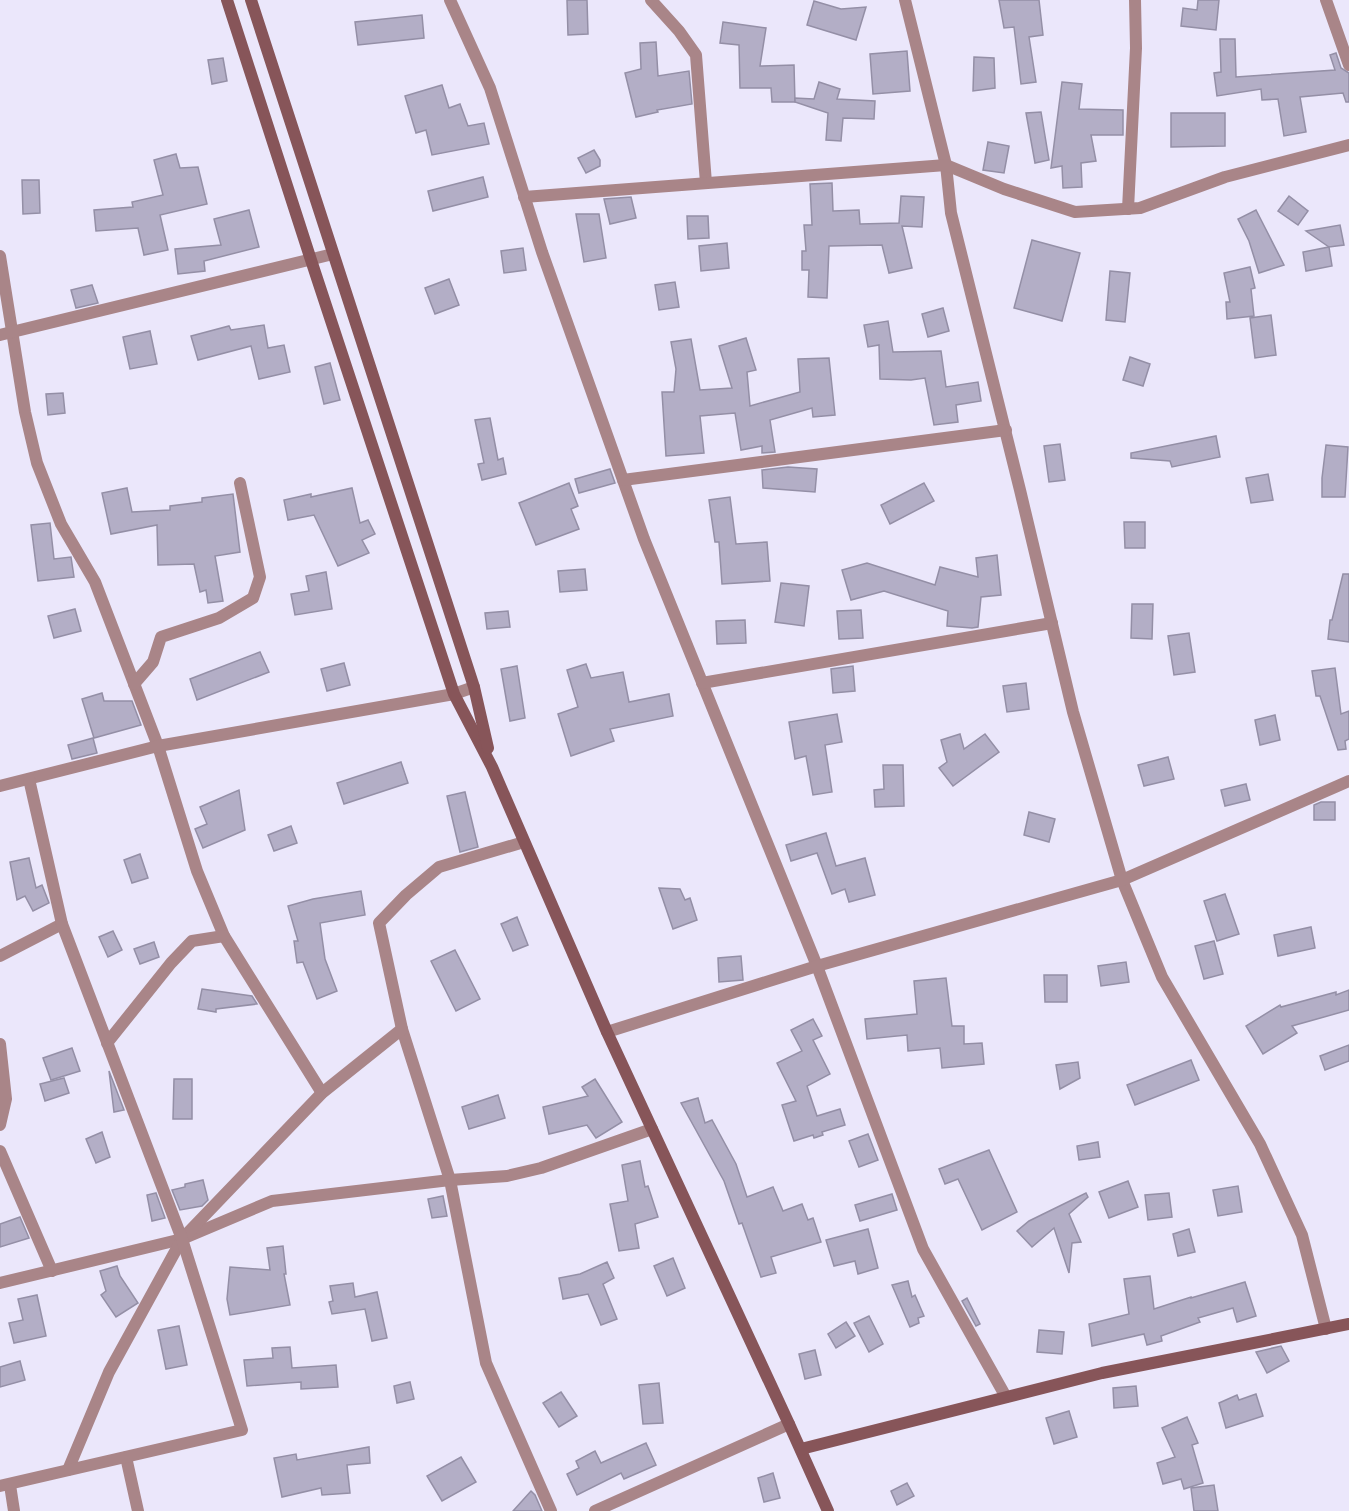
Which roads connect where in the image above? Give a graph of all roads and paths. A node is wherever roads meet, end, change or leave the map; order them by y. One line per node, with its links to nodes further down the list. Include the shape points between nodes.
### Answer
1 (227, 0): 16 (main road)
2 (250, 0): 14 (main road)
3 (450, 0): 12 (street, via 490,88)
4 (651, 0): 11 (street, via 696,55)
5 (904, 0): 10 (street)
6 (1135, 0): 13 (street)
7 (1326, 0): 8 (street)
8 (1349, 65)
9 (1349, 145): 13 (street, via 1225,177 1140,208)
10 (946, 165): 11 (street); 13 (street, via 1075,213); 18 (street, via 951,213)
11 (706, 183): 12 (street)
12 (524, 197): 19 (street)
13 (1128, 208)
14 (333, 254): 16 (street); 24 (main road)
15 (0, 256): 17 (street)
16 (311, 260): 17 (street); 25 (main road)
17 (6, 334): 23 (street, via 37,464 61,524 95,582)
18 (1006, 430): 19 (street); 21 (street)
19 (623, 480): 22 (street)
20 (240, 483): 23 (street, via 260,578 253,598 219,618 161,637 153,662)
21 (1052, 623): 22 (street); 32 (street, via 1073,712)
22 (702, 683): 36 (street)
23 (134, 684): 26 (street)
24 (474, 687): 25 (street); 27 (main road)
25 (454, 694): 26 (street); 27 (main road)
26 (158, 746): 28 (street); 34 (street, via 197,871)
27 (492, 767): 31 (main road)
28 (29, 779): 30 (street); 33 (street)
29 (1349, 781): 32 (street)
30 (0, 786)
31 (524, 842): 37 (street, via 439,867 379,923); 38 (main road)
32 (1122, 880): 36 (street); 50 (street, via 1162,977 1260,1144 1302,1234)
33 (62, 924): 35 (street); 39 (street)
34 (224, 936): 39 (street, via 192,941); 41 (street)
35 (0, 956)
36 (817, 966): 38 (street); 51 (street, via 923,1249)
37 (402, 1029): 41 (street); 45 (street)
38 (607, 1032): 43 (main road)
39 (107, 1043): 46 (street)
40 (0, 1044): 42 (street, via 6,1099)
41 (322, 1094): 46 (street)
42 (0, 1125)
43 (652, 1129): 45 (street, via 541,1168 507,1176); 52 (main road)
44 (0, 1151): 47 (street)
45 (450, 1180): 46 (street, via 272,1201); 59 (street, via 486,1363)
46 (182, 1239): 47 (street); 54 (street, via 242,1430); 55 (street, via 109,1372)
47 (52, 1271): 48 (street)
48 (0, 1283)
49 (1349, 1324): 50 (main road)
50 (1326, 1329): 51 (main road, via 1102,1373)
51 (1006, 1397): 53 (main road)
52 (789, 1424): 53 (main road); 60 (street)
53 (801, 1449): 61 (main road)
54 (126, 1457): 55 (street); 58 (street)
55 (68, 1470): 56 (street)
56 (5, 1485): 57 (street)
57 (14, 1511)
58 (138, 1511)
59 (551, 1511)
60 (595, 1511)
61 (828, 1511)

